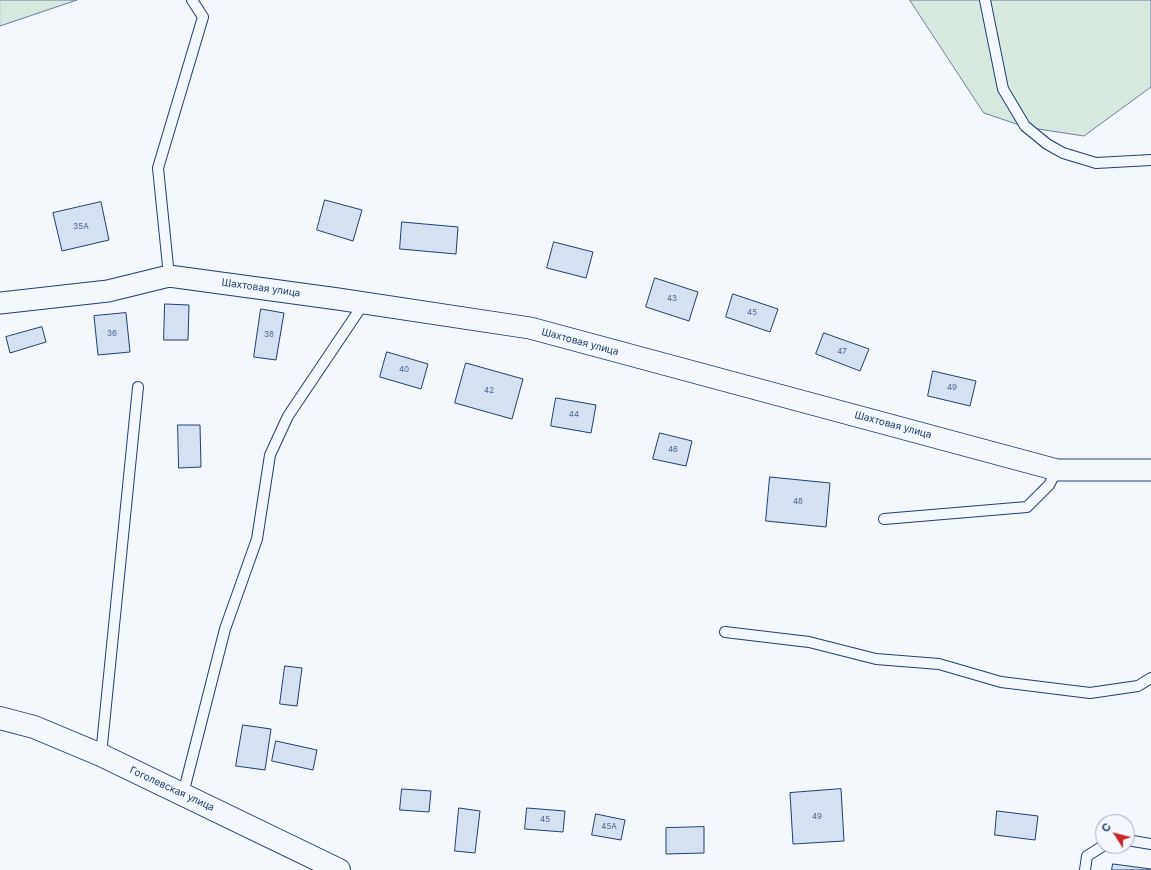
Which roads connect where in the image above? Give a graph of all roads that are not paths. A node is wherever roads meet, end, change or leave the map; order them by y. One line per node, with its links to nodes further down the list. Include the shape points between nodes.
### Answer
1 (192, 0): 4 (lane, via 203,17 158,168)
2 (985, 0): 3 (lane, via 1004,89 1025,126 1063,153 1096,163)
3 (1151, 160)
4 (169, 276): 5 (street, Шахтовая улица, via 108,291); 6 (street, Шахтовая улица)
5 (0, 303)
6 (364, 303): 8 (street, Шахтовая улица, via 530,328); 15 (lane, via 288,416 270,455 257,539 224,630)
7 (138, 387): 14 (lane)
8 (1057, 470): 9 (street, Шахтовая улица); 10 (lane, via 1049,485 1027,507)
9 (1151, 470)
10 (884, 519)
11 (725, 632): 12 (lane, via 809,642 876,659 940,664 1001,682 1090,693 1138,686)
12 (1151, 678)
13 (0, 718): 14 (main road, Гоголевская улица, via 34,727)
14 (101, 755): 15 (main road, Гоголевская улица)
15 (183, 794): 19 (main road, Гоголевская улица)
16 (1135, 841): 17 (lane)
17 (1151, 844)
18 (1095, 851): 20 (lane, via 1087,856)
19 (340, 870)
20 (1085, 870)

